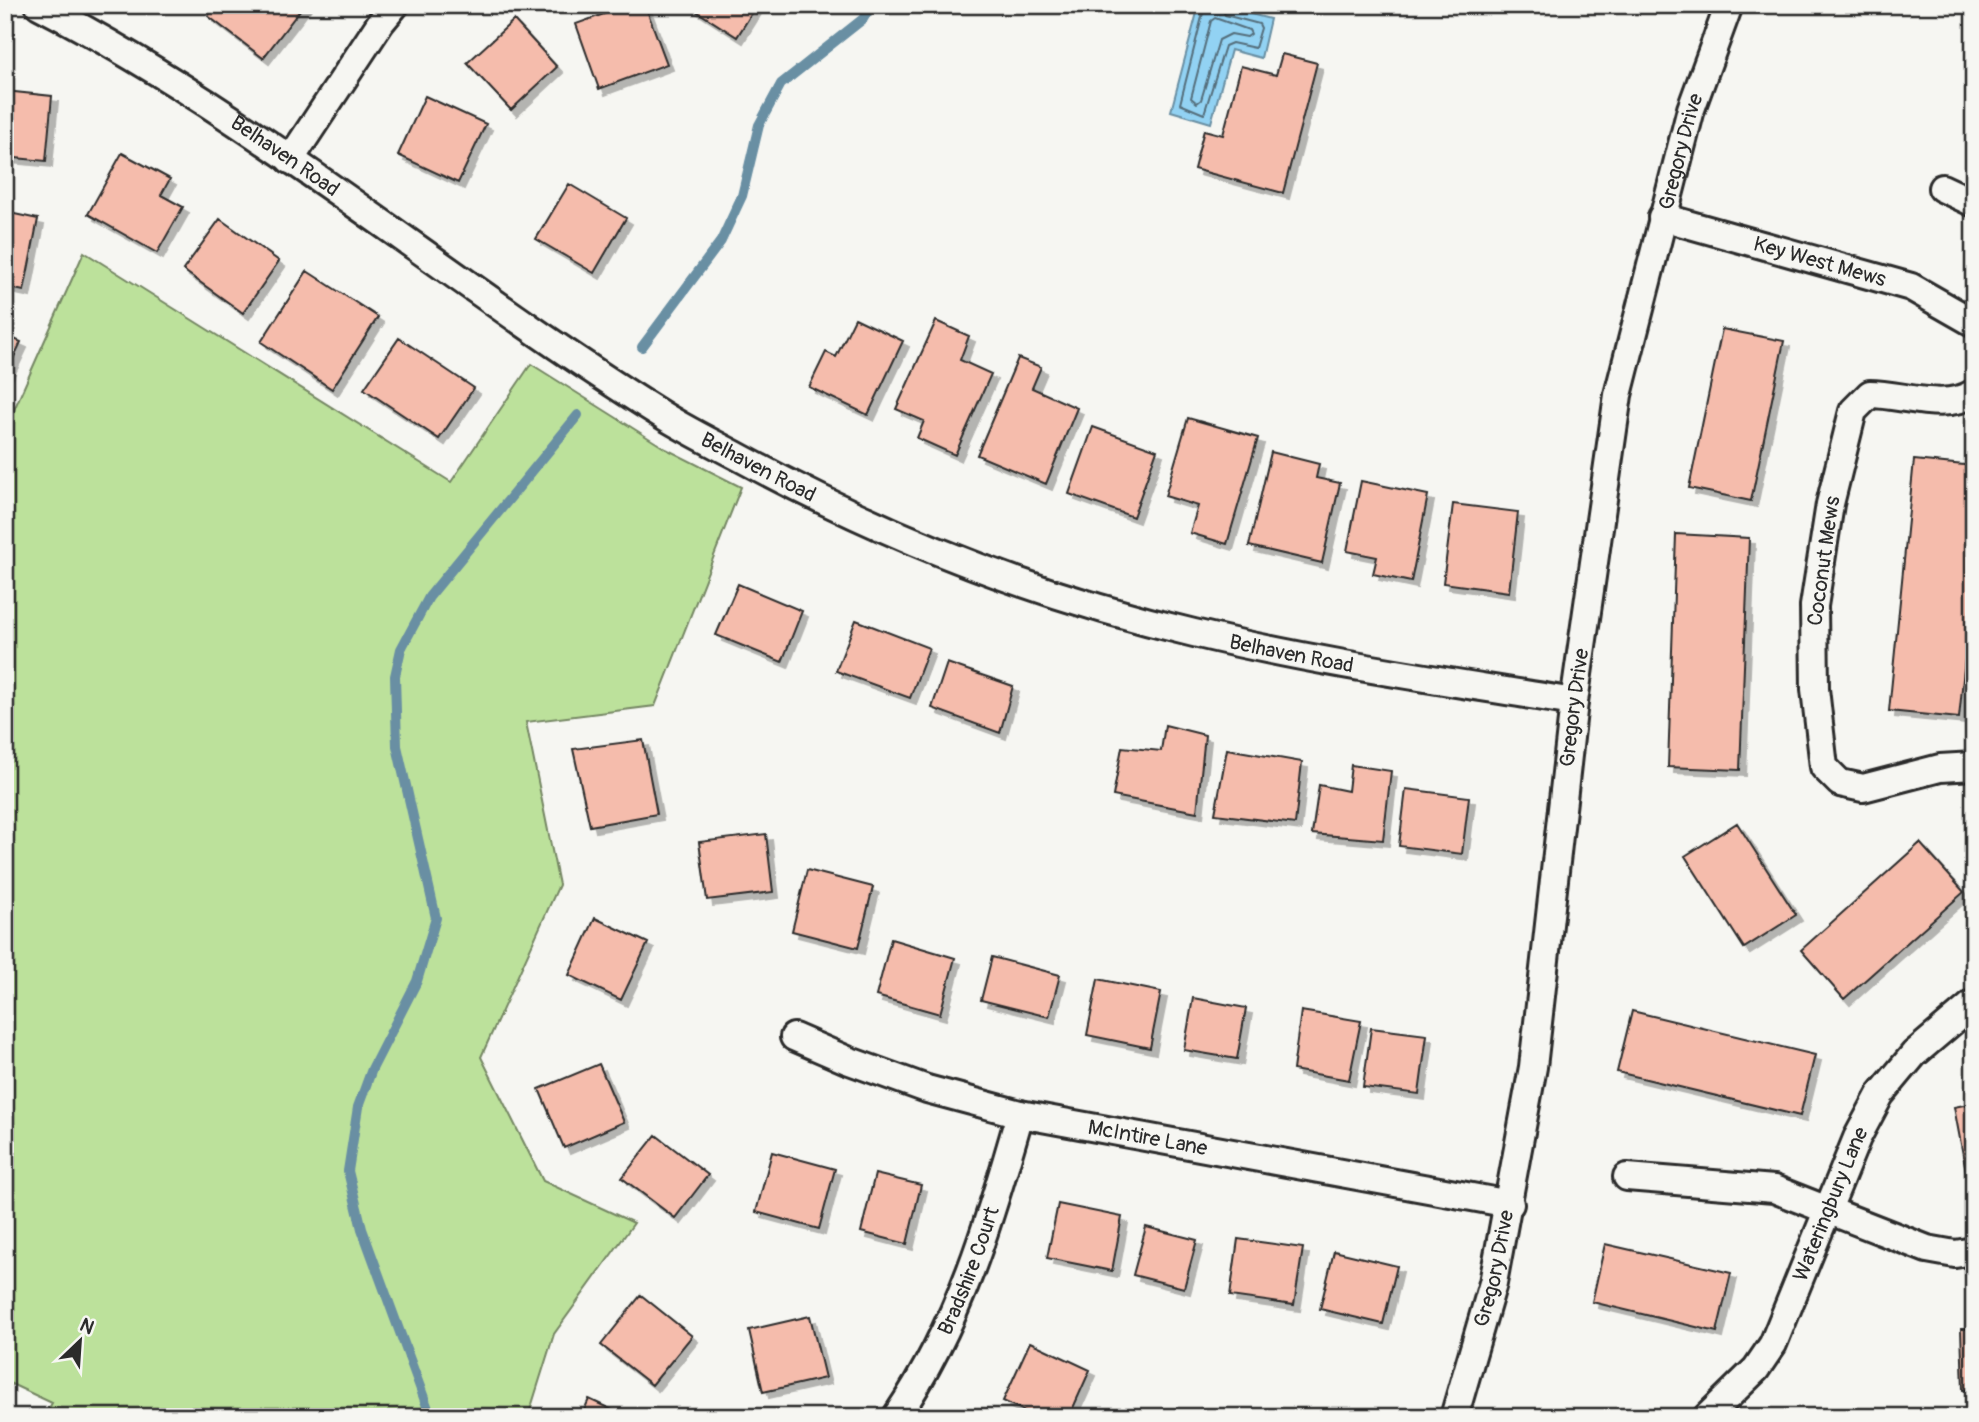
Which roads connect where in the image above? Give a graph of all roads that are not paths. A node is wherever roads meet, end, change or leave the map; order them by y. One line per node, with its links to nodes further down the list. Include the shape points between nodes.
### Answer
1 (39, 5): 4 (street, Belhaven Road, via 150,69)
2 (395, 5): 4 (street)
3 (1729, 5): 7 (street, Gregory Drive, via 1691,109)
4 (290, 160): 10 (street, Belhaven Road, via 657,412 871,523 995,573 1191,633 1323,661)
5 (1942, 188): 6 (street)
6 (1974, 203)
7 (1662, 217): 8 (street, Key West Mews, via 1910,287); 10 (street, Gregory Drive, via 1618,395)
8 (1974, 323)
9 (1974, 393): 11 (street, Coconut Mews, via 1936,402 1870,394 1853,411 1830,504 1814,606 1815,689 1824,767 1840,783 1863,788 1940,768)
10 (1574, 702): 16 (street, Gregory Drive, via 1533,1067)
11 (1974, 766)
12 (1974, 1003): 17 (street, Wateringbury Lane, via 1914,1054 1880,1095 1857,1138)
13 (794, 1037): 14 (street, McIntire Lane, via 927,1090)
14 (1020, 1114): 16 (street, McIntire Lane); 19 (street, Bradshire Court, via 986,1235 920,1381)
15 (1627, 1177): 17 (street, via 1774,1189)
16 (1510, 1204): 20 (street, Gregory Drive, via 1493,1283)
17 (1828, 1212): 18 (street, via 1927,1249 1955,1254); 21 (street, Wateringbury Lane, via 1773,1344 1756,1370)
18 (1974, 1251)
19 (896, 1417)
20 (1454, 1417)
21 (1707, 1417)

